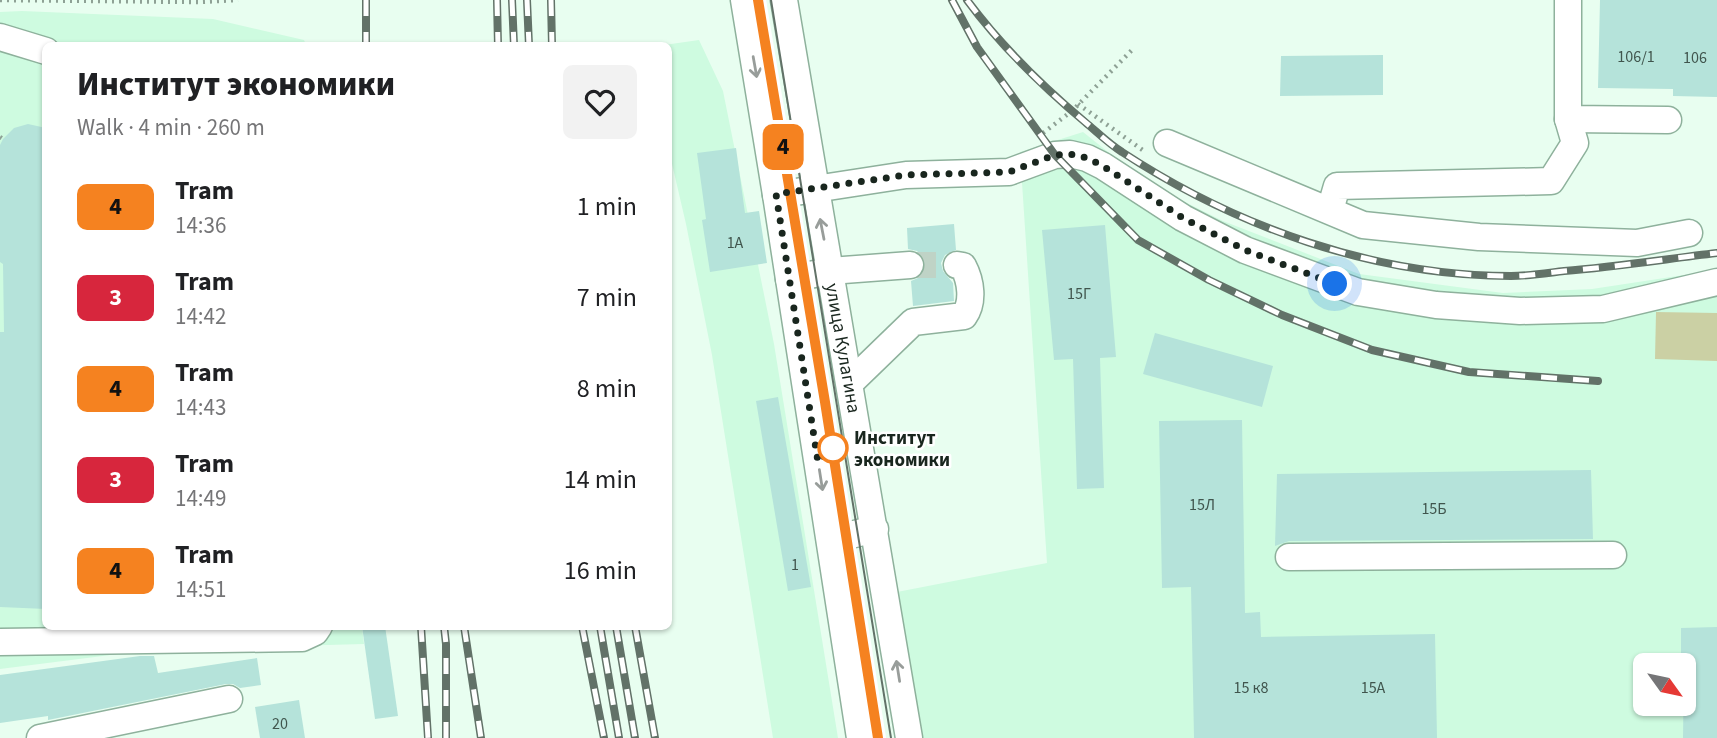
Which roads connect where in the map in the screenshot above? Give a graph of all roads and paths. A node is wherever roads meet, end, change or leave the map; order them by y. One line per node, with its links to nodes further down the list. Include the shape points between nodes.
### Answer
1 (0, 0): 2 (path)
2 (238, 0)
3 (744, 0): 15 (street, one-way to 15)
4 (784, 0): 14 (street, улица Кулагина)
5 (1568, 0): 10 (street)
6 (0, 37): 7 (street)
7 (42, 50)
8 (1132, 50): 9 (path)
9 (1078, 104): 12 (path, via 1144,151); 13 (path, via 1040,135)
10 (1568, 119): 11 (street); 16 (street, via 1575,143 1551,181 1337,186)
11 (1668, 120)
12 (1167, 143): 16 (street)
13 (1039, 161): 14 (street, via 1009,172 906,175); 22 (street, via 1070,154 1087,158 1183,218 1245,250 1358,292 1520,311 1603,309)
14 (815, 189): 15 (street); 20 (street, улица Кулагина, one-way to 14)
15 (776, 194): 21 (street)
16 (1330, 210): 17 (street, via 1363,225 1479,237 1637,243)
17 (1689, 233)
18 (910, 265): 20 (street)
19 (957, 265): 23 (street, via 963,266 969,278 970,308 964,316 913,322)
20 (830, 271): 21 (street); 23 (street, улица Кулагина)
21 (789, 279): 25 (street, one-way to 25)
22 (1717, 282)
23 (850, 382): 24 (street, улица Кулагина)
24 (875, 529): 25 (street); 33 (street, улица Кулагина, one-way to 24)
25 (830, 540): 32 (street)
26 (1614, 555): 27 (street)
27 (1289, 557)
28 (316, 630): 29 (street, via 302,638)
29 (0, 642)
30 (229, 699): 31 (street)
31 (40, 738)
32 (860, 738)
33 (909, 738)

